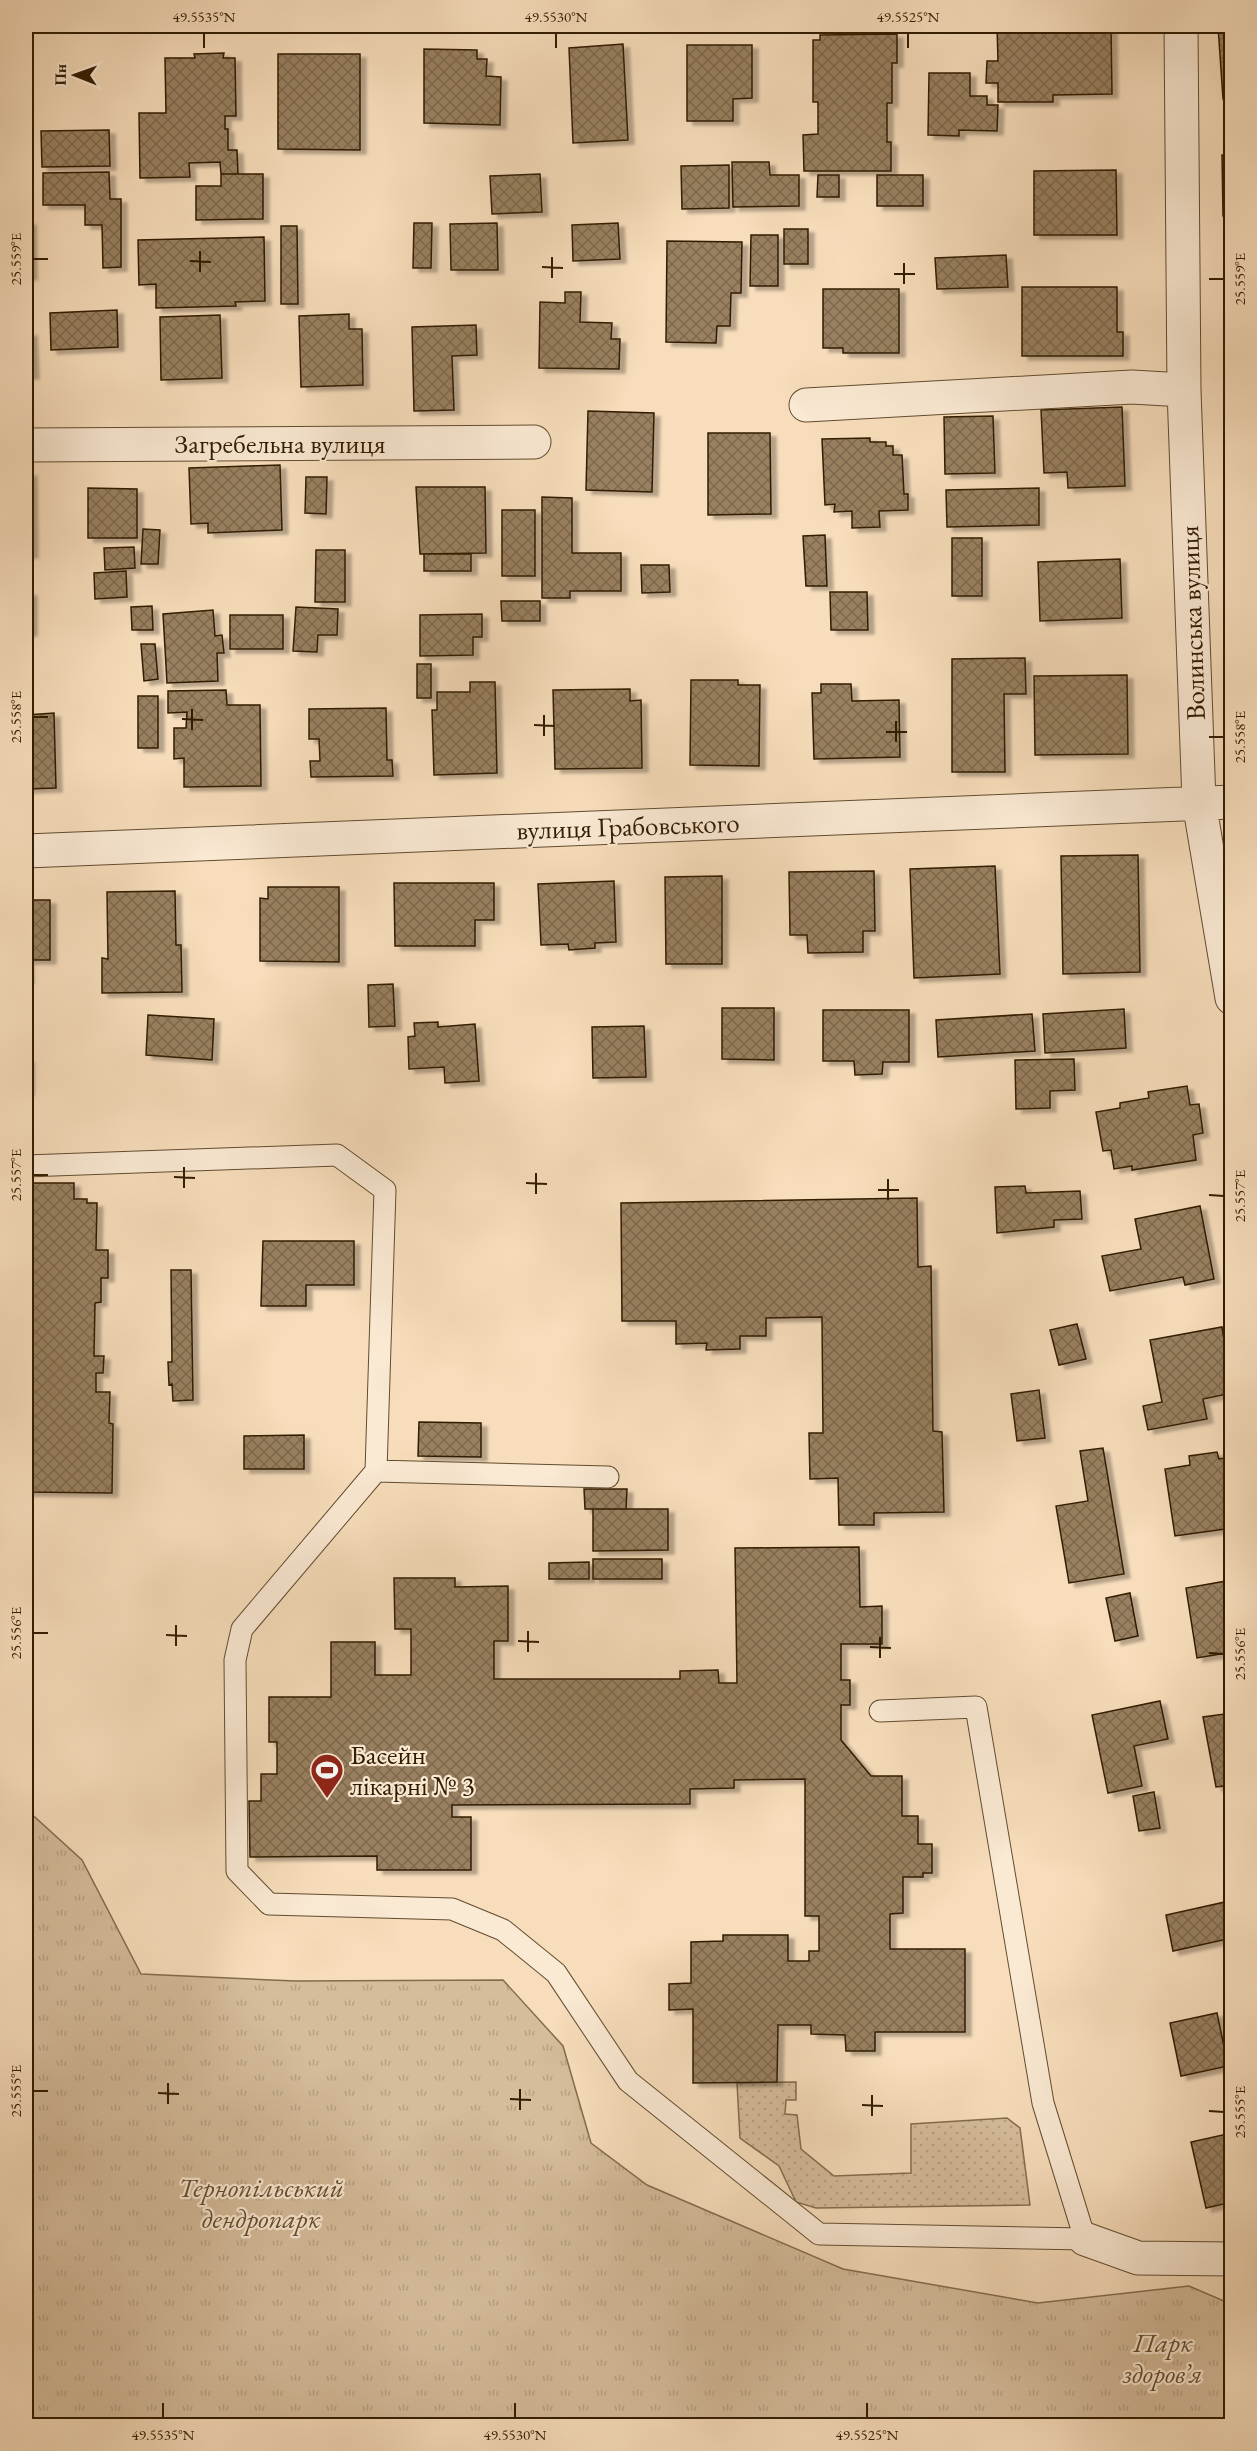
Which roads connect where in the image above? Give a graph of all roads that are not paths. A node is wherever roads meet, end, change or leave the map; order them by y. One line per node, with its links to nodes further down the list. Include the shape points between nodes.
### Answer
1 (1181, 26): 2 (street, Волинська вулиця)
2 (1184, 390): 3 (street, via 1132,387); 6 (street, Волинська вулиця)
3 (806, 405)
4 (534, 442): 5 (street, Загребельна вулиця)
5 (26, 445)
6 (1199, 802): 7 (street, вулиця Грабовського); 8 (street, вулиця Грабовського); 9 (street, Волинська вулиця)
7 (1232, 802)
8 (26, 851)
9 (1232, 998)
10 (26, 1167): 11 (lane, via 337,1155 385,1190)
11 (376, 1471): 12 (lane); 14 (lane, via 243,1629 235,1660 237,1870 269,1904 452,1909 503,1930 556,1973 628,2081 819,2234)
12 (608, 1477)
13 (880, 1711): 14 (lane, via 975,1707 1042,2103)
14 (1085, 2238): 15 (street, via 1138,2258)
15 (1232, 2259)

